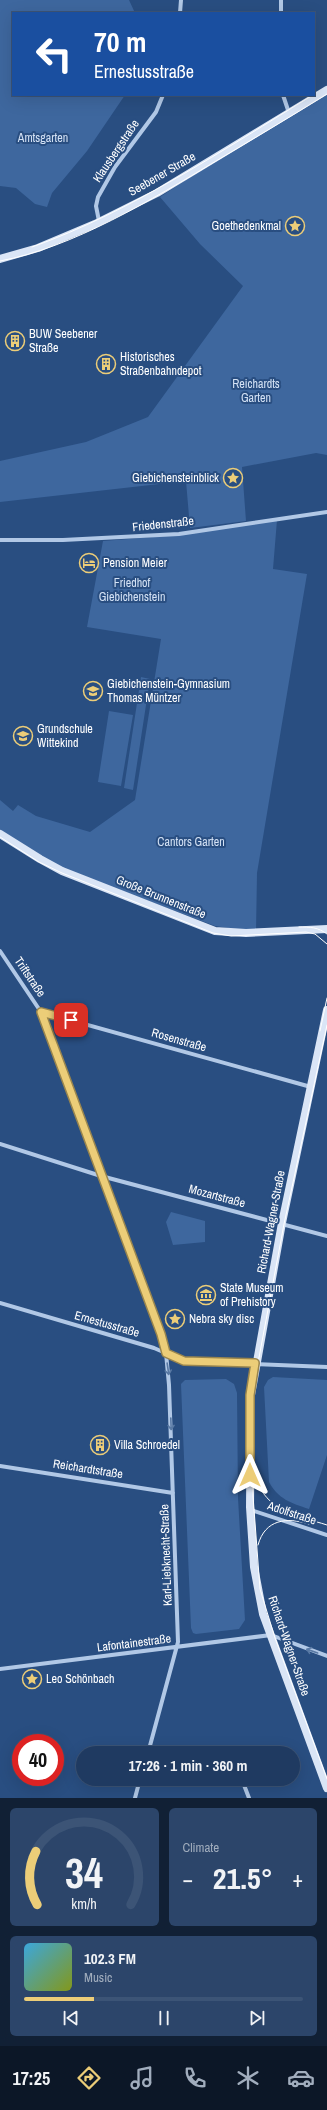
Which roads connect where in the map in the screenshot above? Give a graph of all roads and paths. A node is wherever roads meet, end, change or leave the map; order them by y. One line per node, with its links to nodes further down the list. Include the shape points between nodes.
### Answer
1 (181, 0): 3 (street)
2 (281, 0): 4 (street)
3 (180, 12)
4 (281, 12)
5 (327, 90): 8 (street, Seebener Straße)
6 (163, 96): 9 (street, Klausbergstraße, via 156,112 115,167 98,197 96,206)
7 (282, 96): 8 (street)
8 (289, 113): 9 (street, Seebener Straße, via 157,193)
9 (99, 221): 10 (street, Seebener Straße, via 38,248)
10 (0, 258)
11 (327, 512): 12 (street, Friedenstraße, via 179,534 63,540)
12 (0, 540)
13 (0, 834): 14 (street, Große Brunnenstraße, via 62,871 215,931 246,933)
14 (327, 929)
15 (0, 951): 17 (street, Triftstraße)
16 (327, 1010): 18 (street, Richard-Wagner-Straße)
17 (41, 1012): 18 (street, Rosenstraße); 20 (street, Triftstraße)
18 (311, 1087): 21 (street, Richard-Wagner-Straße)
19 (0, 1144): 20 (street, Mozartstraße)
20 (101, 1176): 21 (street, Mozartstraße); 24 (street, Triftstraße)
21 (282, 1223): 22 (street, Mozartstraße); 25 (street, Richard-Wagner-Straße)
22 (327, 1236)
23 (0, 1303): 24 (street, Ernestusstraße)
24 (166, 1353): 25 (street, Ernestusstraße, via 184,1361); 28 (street, Karl-Liebknecht-Straße, one-way to 28)
25 (255, 1363): 26 (street, Ernestusstraße); 29 (street, Richard-Wagner-Straße, via 250,1395)
26 (327, 1367)
27 (0, 1466): 28 (street, Reichardtstraße)
28 (174, 1493): 32 (street, Karl-Liebknecht-Straße)
29 (251, 1510): 30 (street, Adolfstraße); 31 (street, Richard-Wagner-Straße, via 255,1579)
30 (327, 1535)
31 (271, 1635): 32 (street, Lafontainestraße); 33 (street, one-way to 31); 38 (street, Richard-Wagner-Straße)
32 (177, 1648): 34 (street, Lafontainestraße); 35 (street, Karl-Liebknecht-Straße)
33 (327, 1656)
34 (0, 1670)
35 (150, 1746)
36 (138, 1786): 39 (street)
37 (244, 1786): 40 (street)
38 (327, 1788)
39 (135, 1798)
40 (249, 1798)

